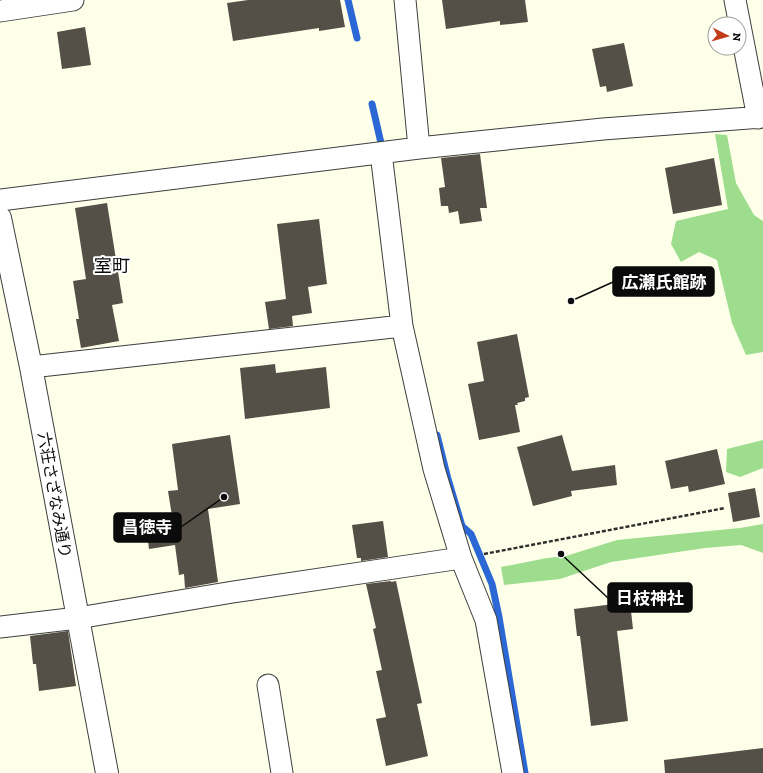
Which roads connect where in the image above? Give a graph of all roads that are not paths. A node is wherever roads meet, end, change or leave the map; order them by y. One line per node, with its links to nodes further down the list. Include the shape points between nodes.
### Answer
1 (72, 0): 4 (street)
2 (405, 0): 6 (street)
3 (735, 0): 5 (street)
4 (0, 11)
5 (761, 117): 6 (street, via 603,129)
6 (419, 148): 7 (street)
7 (381, 153): 8 (street); 10 (street)
8 (0, 200)
9 (0, 218): 11 (street, 六荘さざなみ通り)
10 (402, 326): 11 (street); 12 (street, via 434,469)
11 (31, 367): 13 (street, 六荘さざなみ通り)
12 (462, 558): 13 (street); 18 (street, via 486,620)
13 (78, 618): 14 (street); 16 (street, 六荘さざなみ通り)
14 (0, 627)
15 (268, 685): 17 (street)
16 (107, 773)
17 (282, 773)
18 (513, 773)

